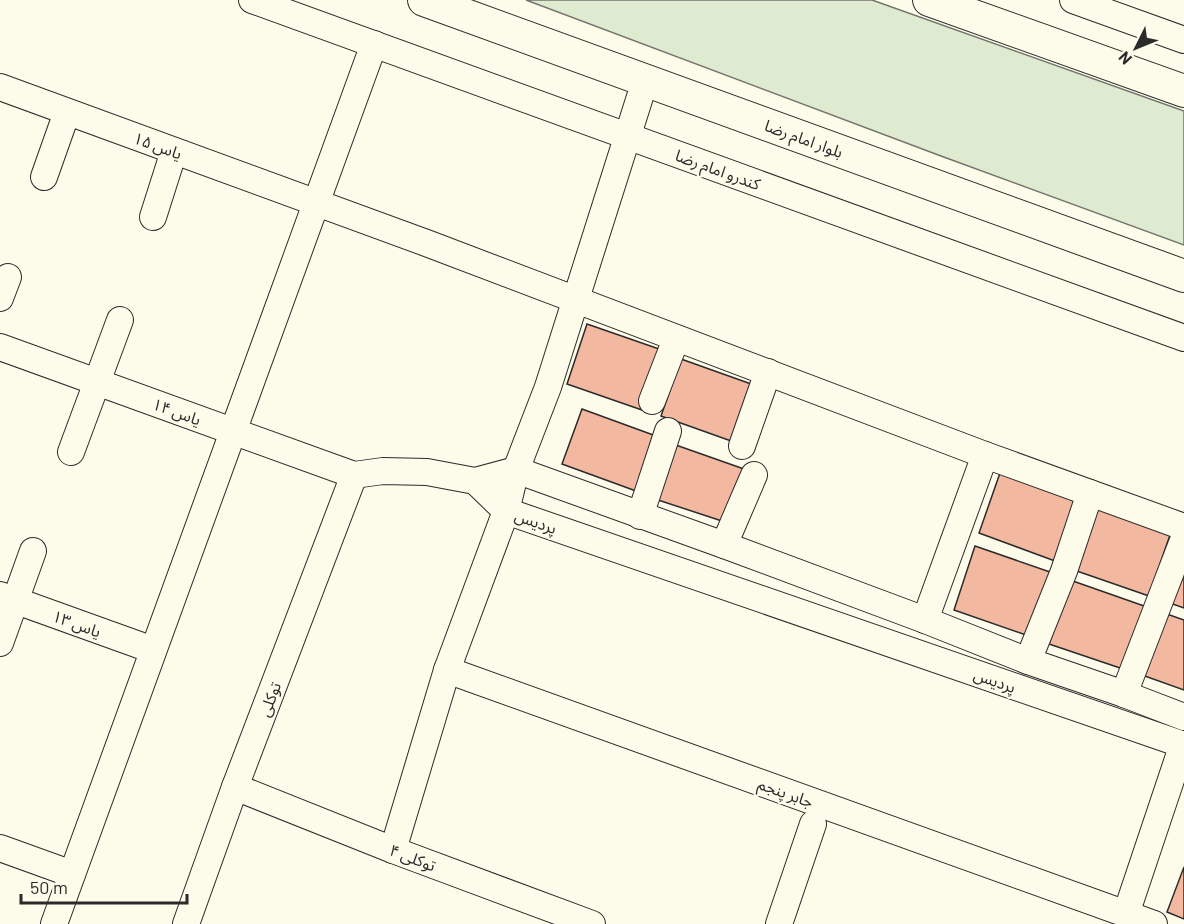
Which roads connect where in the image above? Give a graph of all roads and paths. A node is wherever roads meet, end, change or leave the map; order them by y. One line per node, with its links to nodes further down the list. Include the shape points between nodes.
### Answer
1 (252, 0): 6 (street, کندرو امام رضا)
2 (424, 0): 7 (main road, بلوار امام رضا)
3 (929, 0): 9 (main road)
4 (1073, 0): 5 (street)
5 (1184, 40)
6 (374, 44): 11 (street, کندرو امام رضا); 14 (street)
7 (645, 81): 11 (street); 16 (main road, بلوار امام رضا)
8 (0, 87): 10 (street, یاس ۱۵)
9 (1184, 91)
10 (67, 112): 12 (street, یاس ۱۵); 13 (street)
11 (628, 136): 17 (street); 19 (street, کندرو امام رضا)
12 (174, 151): 14 (street, یاس ۱۵); 15 (street)
13 (44, 177)
14 (316, 203): 17 (street, یاس ۱۵); 25 (street)
15 (153, 217)
16 (1184, 276)
17 (576, 300): 20 (street, یاس ۱۵); 30 (street)
18 (120, 320): 23 (street)
19 (1184, 338)
20 (676, 339): 22 (street, یاس ۱۵); 24 (street)
21 (0, 347): 23 (street, یاس ۱۴)
22 (768, 372): 27 (street); 29 (street, یاس ۱۵)
23 (97, 382): 25 (street, یاس ۱۴); 28 (street)
24 (652, 401)
25 (233, 431): 31 (street, یاس ۱۴); 44 (street)
26 (668, 431): 36 (street)
27 (742, 446)
28 (71, 452)
29 (985, 455): 34 (street, یاس ۱۵); 42 (street)
30 (516, 470): 33 (street); 35 (street); 36 (street, پردیس)
31 (354, 475): 33 (street, via 427,472); 50 (street, توکلی)
32 (754, 475): 39 (street)
33 (475, 481): 35 (street, پردیس)
34 (1090, 493): 37 (street, یاس ۱۵); 45 (street)
35 (506, 511): 46 (street); 49 (street, پردیس)
36 (640, 516): 39 (street, پردیس)
37 (1184, 527)
38 (1184, 538): 47 (street)
39 (724, 546): 42 (street, پردیس)
40 (33, 551): 41 (street)
41 (8, 598): 43 (street); 44 (street, یاس ۱۳)
42 (925, 620): 45 (street, پردیس)
43 (0, 643)
44 (153, 650): 54 (street)
45 (1028, 661): 47 (street, پردیس)
46 (447, 670): 53 (street); 55 (street, جابر پنجم)
47 (1124, 694): 48 (street, پردیس)
48 (1184, 717)
49 (1184, 744): 55 (street)
50 (235, 787): 53 (street, توکلی ۴); 57 (street, توکلی)
51 (813, 824): 59 (street)
52 (0, 848): 54 (street)
53 (393, 850): 58 (street, توکلی ۴)
54 (72, 874): 56 (street)
55 (1126, 914): 60 (street, جابر پنجم)
56 (54, 924)
57 (186, 924)
58 (592, 924)
59 (779, 924)
60 (1154, 924)

